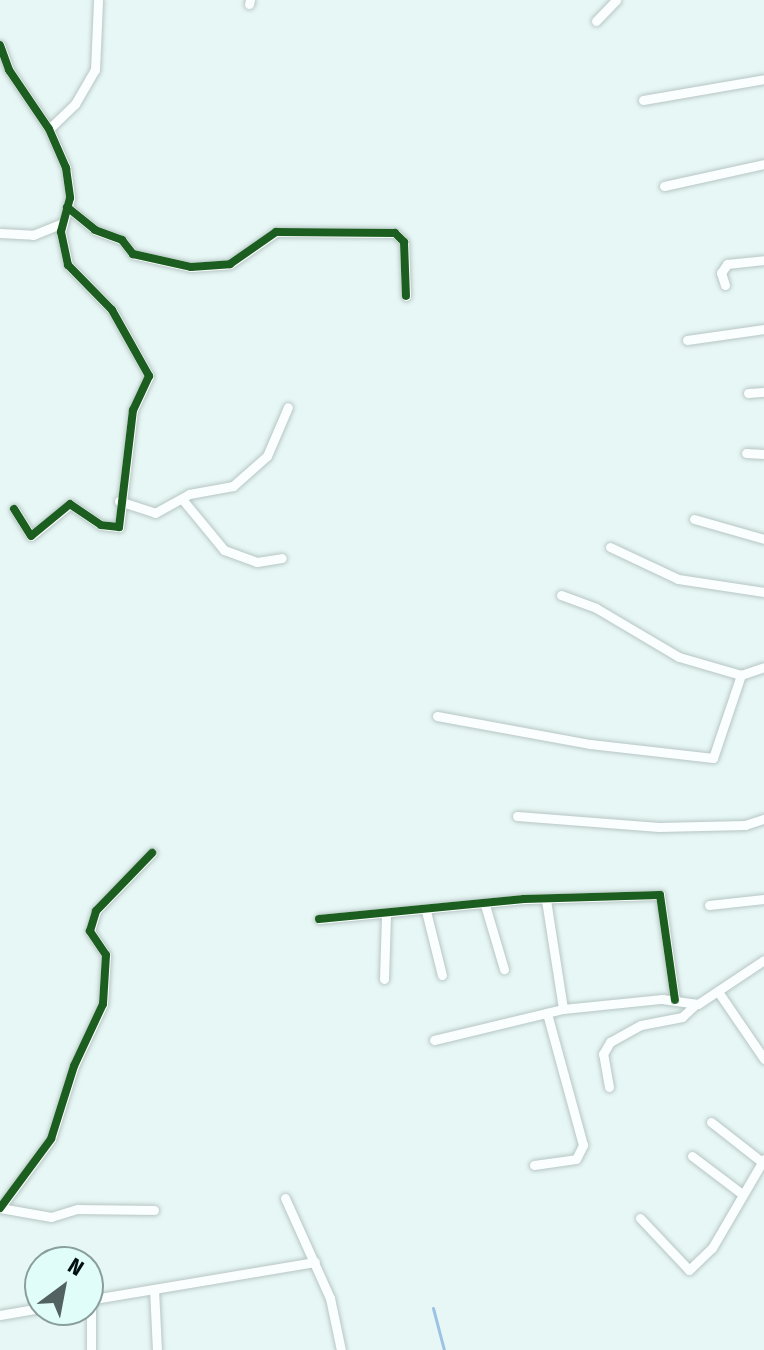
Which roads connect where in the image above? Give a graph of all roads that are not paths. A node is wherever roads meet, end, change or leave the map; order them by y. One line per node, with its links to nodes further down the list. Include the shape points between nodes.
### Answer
1 (98, 0): 7 (street, via 95,70 75,104)
2 (616, 0): 3 (street)
3 (596, 21)
4 (0, 45): 7 (street, via 12,76)
5 (764, 79): 6 (street)
6 (643, 100)
7 (49, 129): 10 (street, via 70,181)
8 (764, 164): 9 (street)
9 (664, 186)
10 (67, 207): 11 (street); 15 (street, via 95,230 125,243 131,253 191,267 230,264 276,232 395,233 404,242)
11 (62, 223): 12 (street, via 33,235); 24 (street, via 68,265 112,310 149,376 135,402)
12 (0, 233)
13 (764, 260): 14 (street, via 727,264 721,273)
14 (725, 285)
15 (406, 296)
16 (764, 329): 17 (street)
17 (687, 340)
18 (764, 392): 19 (street)
19 (748, 393)
20 (288, 407): 23 (street, via 267,456 249,477)
21 (746, 453): 22 (street)
22 (764, 454)
23 (182, 499): 24 (street, via 155,513); 29 (street, via 224,550 257,562)
24 (119, 501): 25 (street, via 119,527 101,525 70,504 36,536 27,534)
25 (14, 509)
26 (694, 519): 27 (street)
27 (764, 539)
28 (610, 547): 30 (street, via 678,579)
29 (282, 558)
30 (764, 592)
31 (561, 595): 33 (street, via 596,608 679,657)
32 (764, 667): 33 (street)
33 (741, 675): 34 (street, via 713,758 590,744)
34 (437, 716)
35 (517, 816): 36 (street, via 659,827 745,825)
36 (764, 819)
37 (152, 853): 63 (street, via 96,911 90,931 106,955 103,1004 74,1066 51,1139)
38 (764, 899): 41 (street)
39 (546, 900): 40 (street); 50 (street, via 662,896); 52 (street)
40 (485, 905): 42 (street); 46 (street)
41 (709, 905)
42 (426, 911): 43 (street); 47 (street)
43 (386, 916): 44 (street); 48 (street)
44 (319, 919)
45 (764, 960): 49 (street)
46 (504, 969)
47 (442, 975)
48 (384, 979)
49 (719, 993): 51 (street); 55 (street)
50 (675, 1000): 51 (street); 52 (street)
51 (695, 1005): 56 (street, via 682,1017 641,1025 610,1042 603,1054)
52 (563, 1009): 53 (street)
53 (547, 1013): 54 (street); 60 (street, via 583,1145 576,1159)
54 (434, 1040)
55 (764, 1059)
56 (609, 1087)
57 (711, 1122): 59 (street)
58 (692, 1156): 61 (street)
59 (763, 1161): 61 (street)
60 (534, 1165)
61 (741, 1193): 65 (street, via 712,1248 689,1270)
62 (285, 1198): 66 (street)
63 (0, 1208): 64 (street, via 51,1217 78,1209)
64 (154, 1210)
65 (640, 1218)
66 (315, 1262): 67 (street); 74 (street)
67 (154, 1289): 68 (street); 73 (street)
68 (104, 1297)
69 (24, 1311): 70 (street)
70 (0, 1315)
71 (90, 1326): 72 (street)
72 (91, 1350)
73 (157, 1350)
74 (341, 1350)

